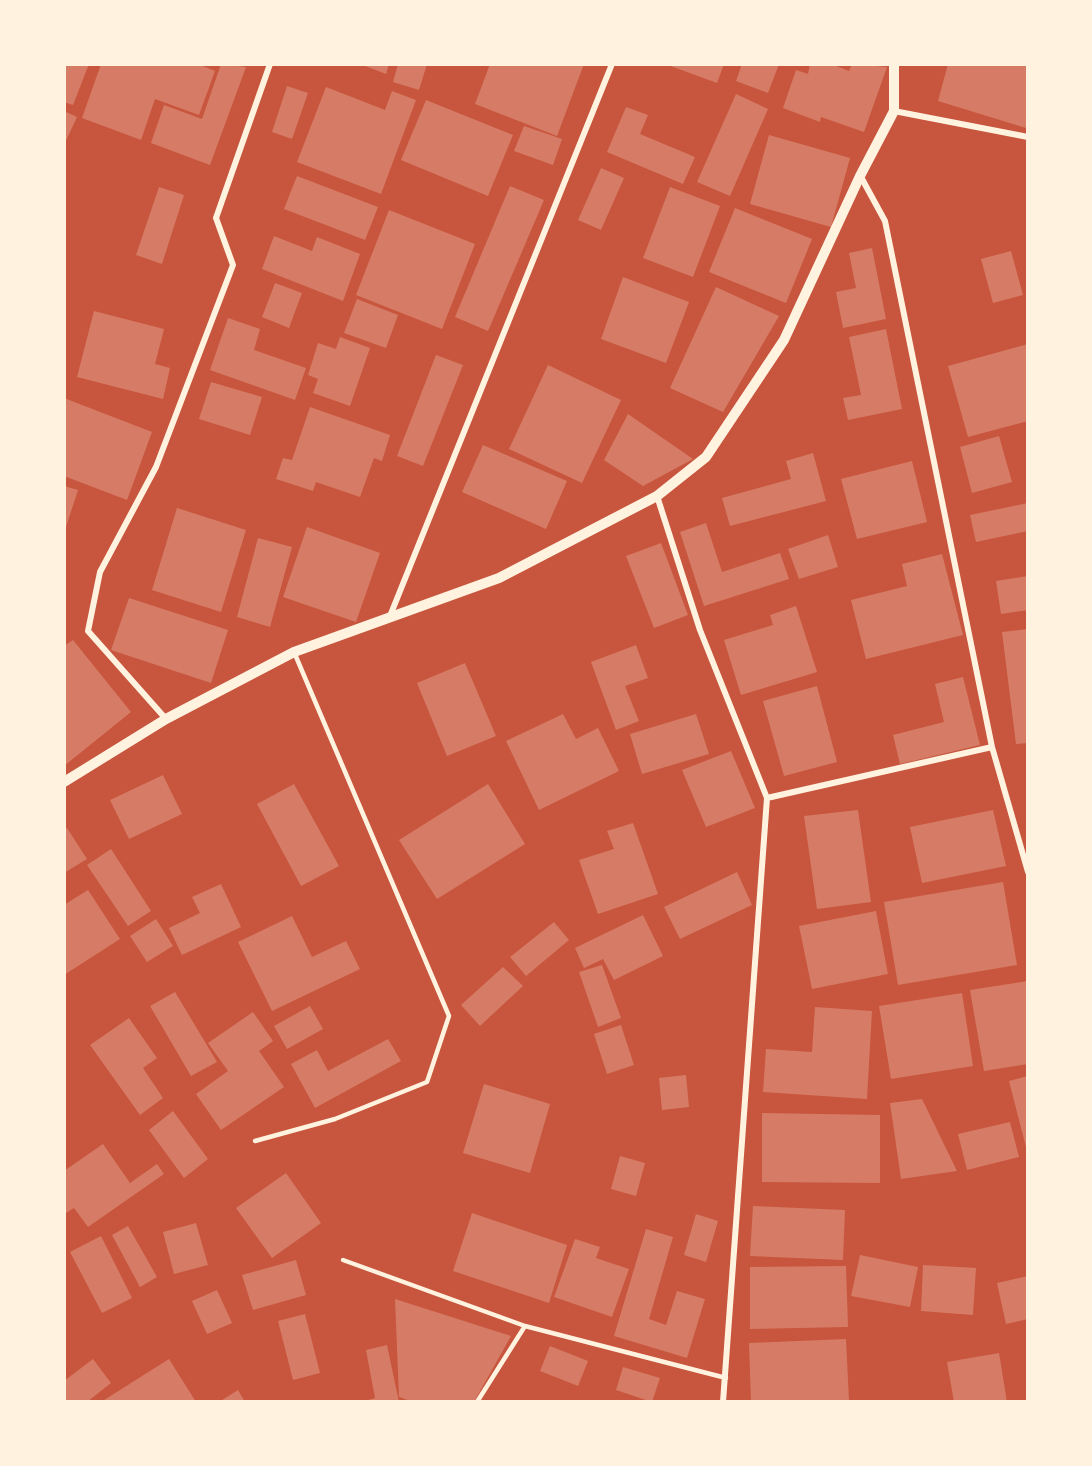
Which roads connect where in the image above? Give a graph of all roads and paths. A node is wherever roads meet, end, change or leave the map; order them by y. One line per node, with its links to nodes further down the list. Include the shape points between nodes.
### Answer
1 (270, 64): 10 (street, via 216,218 233,265 156,467 100,572 88,631)
2 (612, 64): 8 (street)
3 (894, 64): 4 (street)
4 (894, 111): 5 (street); 6 (street)
5 (1028, 137)
6 (860, 176): 7 (street, via 784,340 706,457); 11 (street, via 885,221)
7 (657, 496): 8 (street, via 499,578); 13 (street, via 700,630)
8 (390, 617): 9 (street)
9 (294, 652): 10 (street); 15 (lane, via 449,1016 427,1082 335,1119)
10 (166, 719): 12 (street)
11 (992, 747): 13 (street); 14 (street)
12 (64, 782)
13 (767, 798): 18 (street)
14 (1028, 872)
15 (255, 1141)
16 (343, 1260): 17 (lane)
17 (525, 1326): 18 (lane); 19 (lane)
18 (726, 1378): 20 (street)
19 (477, 1401)
20 (723, 1401)

